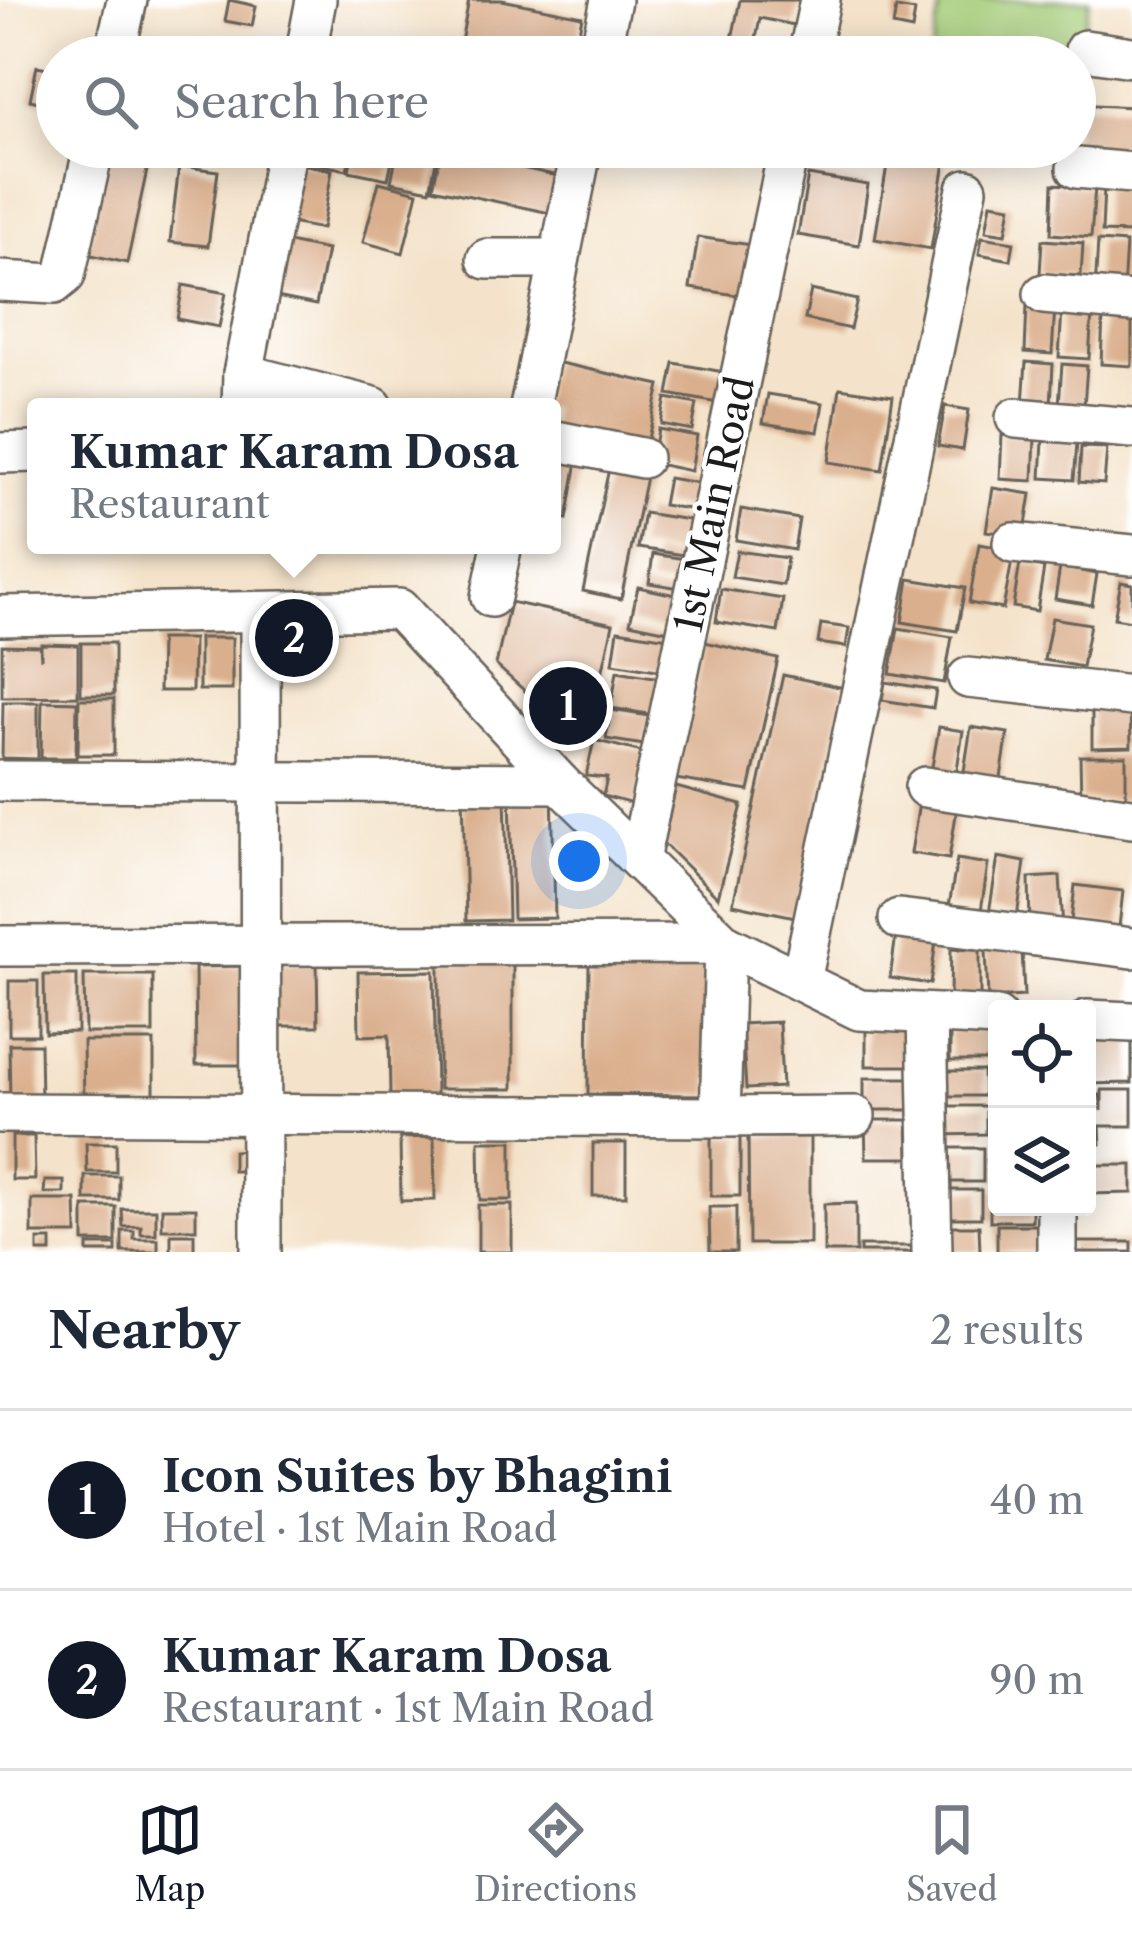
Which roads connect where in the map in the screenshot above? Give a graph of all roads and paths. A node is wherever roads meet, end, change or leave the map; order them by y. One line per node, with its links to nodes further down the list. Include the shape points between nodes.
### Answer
1 (127, 0): 5 (street)
2 (316, 0): 6 (street)
3 (611, 0): 7 (street)
4 (820, 0): 8 (street)
5 (119, 36)
6 (309, 36)
7 (603, 36)
8 (812, 36)
9 (1096, 52): 10 (street)
10 (1132, 57)
11 (89, 168): 20 (street, via 65,275 54,284)
12 (283, 168): 23 (street)
13 (578, 168): 19 (street)
14 (785, 168): 43 (street, 1st Main Road)
15 (1086, 168): 16 (street)
16 (1132, 173)
17 (967, 189): 49 (street)
18 (488, 259): 19 (street)
19 (560, 259): 25 (street)
20 (0, 281)
21 (1044, 294): 22 (street)
22 (1132, 302)
23 (242, 391): 24 (street)
24 (299, 398)
25 (532, 398)
26 (1016, 418): 27 (street)
27 (1132, 428)
28 (561, 442): 29 (street)
29 (641, 458)
30 (1013, 543): 32 (street)
31 (500, 554): 33 (street)
32 (1132, 555)
33 (491, 597)
34 (260, 612): 35 (street); 39 (street, via 399,609); 40 (street)
35 (0, 616)
36 (968, 678): 37 (street)
37 (1132, 696)
38 (0, 781): 40 (street)
39 (560, 783): 40 (street); 43 (street)
40 (260, 785): 46 (street)
41 (925, 787): 42 (street)
42 (1132, 818)
43 (639, 860): 45 (street)
44 (899, 919): 48 (street)
45 (725, 944): 46 (street); 49 (street); 57 (street)
46 (260, 945): 47 (street); 55 (street)
47 (0, 946)
48 (1132, 949)
49 (801, 982): 51 (street, via 859,1010)
50 (1131, 1011): 53 (street)
51 (927, 1015): 52 (street); 61 (street)
52 (988, 1017)
53 (1096, 1018)
54 (0, 1113): 55 (street)
55 (261, 1114): 57 (street); 60 (street)
56 (856, 1116): 57 (street)
57 (720, 1117)
58 (1057, 1216): 59 (street)
59 (1058, 1248)
60 (261, 1252)
61 (932, 1252)

